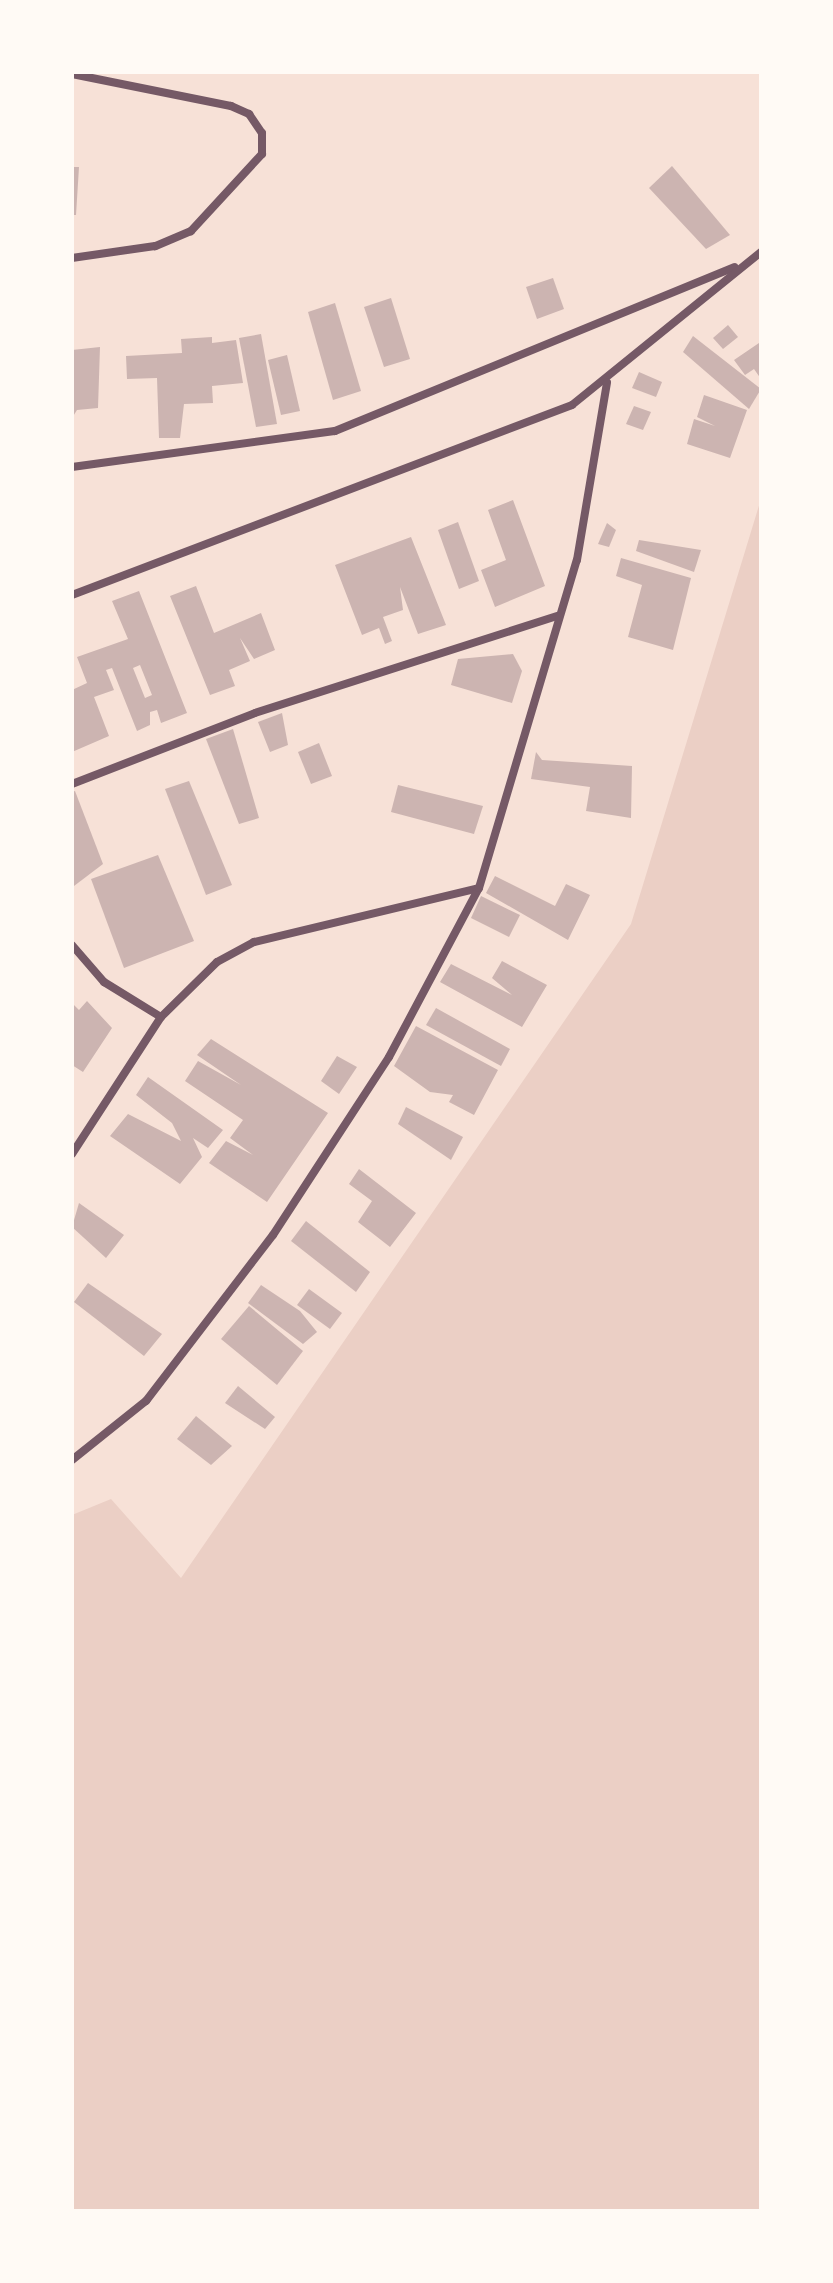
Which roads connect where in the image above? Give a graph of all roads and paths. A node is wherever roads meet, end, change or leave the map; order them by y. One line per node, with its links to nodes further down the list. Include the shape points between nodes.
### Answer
1 (72, 74): 3 (street, via 231,106 249,114 262,133 262,154 191,231 155,246)
2 (761, 252): 4 (street)
3 (72, 258)
4 (743, 264): 5 (street); 6 (street, via 335,431)
5 (607, 383): 7 (street, via 528,423); 8 (street, via 595,482)
6 (72, 467)
7 (72, 595)
8 (558, 616): 9 (street, via 255,713); 10 (street)
9 (72, 784)
10 (479, 888): 12 (street, via 254,942 194,979); 14 (street, via 389,1057 273,1235 146,1401)
11 (72, 945): 12 (street, via 104,982)
12 (161, 1017): 13 (street)
13 (72, 1154)
14 (72, 1460)

